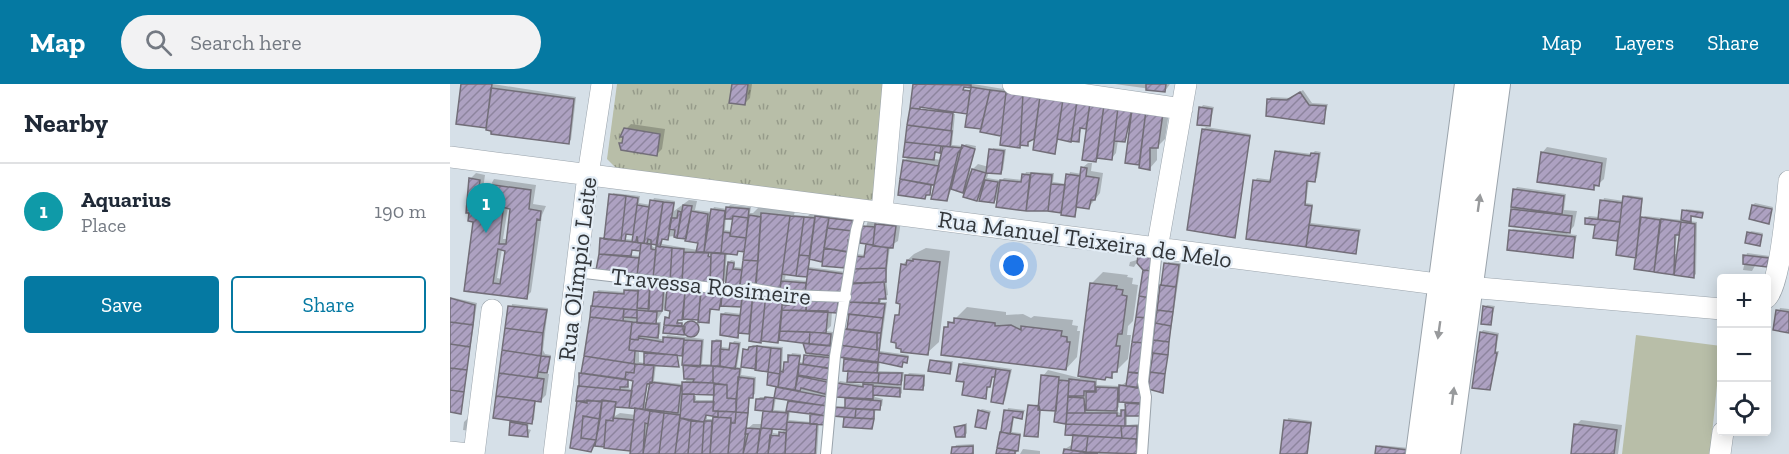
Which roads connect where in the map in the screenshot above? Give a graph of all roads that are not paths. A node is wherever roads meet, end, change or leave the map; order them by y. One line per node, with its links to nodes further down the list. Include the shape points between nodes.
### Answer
1 (602, 84): 10 (street, Rua Olímpio Leite)
2 (893, 84): 12 (street)
3 (1013, 84): 7 (street)
4 (1186, 84): 7 (street)
5 (1470, 84): 8 (street)
6 (1495, 84): 8 (street)
7 (1182, 109): 13 (street)
8 (1475, 147): 15 (street)
9 (450, 157): 10 (street, Rua Manuel Teixeira de Melo)
10 (588, 175): 12 (street, Rua Manuel Teixeira de Melo); 14 (street, Rua Olímpio Leite)
11 (1789, 181): 16 (street)
12 (872, 210): 13 (street, Rua Manuel Teixeira de Melo); 17 (lane, via 856,230)
13 (1157, 249): 15 (street, Rua Manuel Teixeira de Melo); 26 (lane, via 1143,382)
14 (576, 272): 17 (lane, Travessa Rosimeire, via 739,291 750,288 789,296); 24 (street, Rua Olímpio Leite)
15 (1456, 286): 18 (street, Rua Manuel Teixeira de Melo); 27 (street, one-way to 27); 28 (street, one-way to 15)
16 (1771, 295)
17 (846, 297): 25 (lane, via 835,356)
18 (1717, 309)
19 (492, 310): 23 (street)
20 (1722, 436): 29 (street)
21 (450, 452): 22 (street)
22 (470, 454)
23 (474, 454)
24 (554, 454)
25 (826, 454)
26 (1142, 454)
27 (1421, 454)
28 (1445, 454)
29 (1720, 454)

